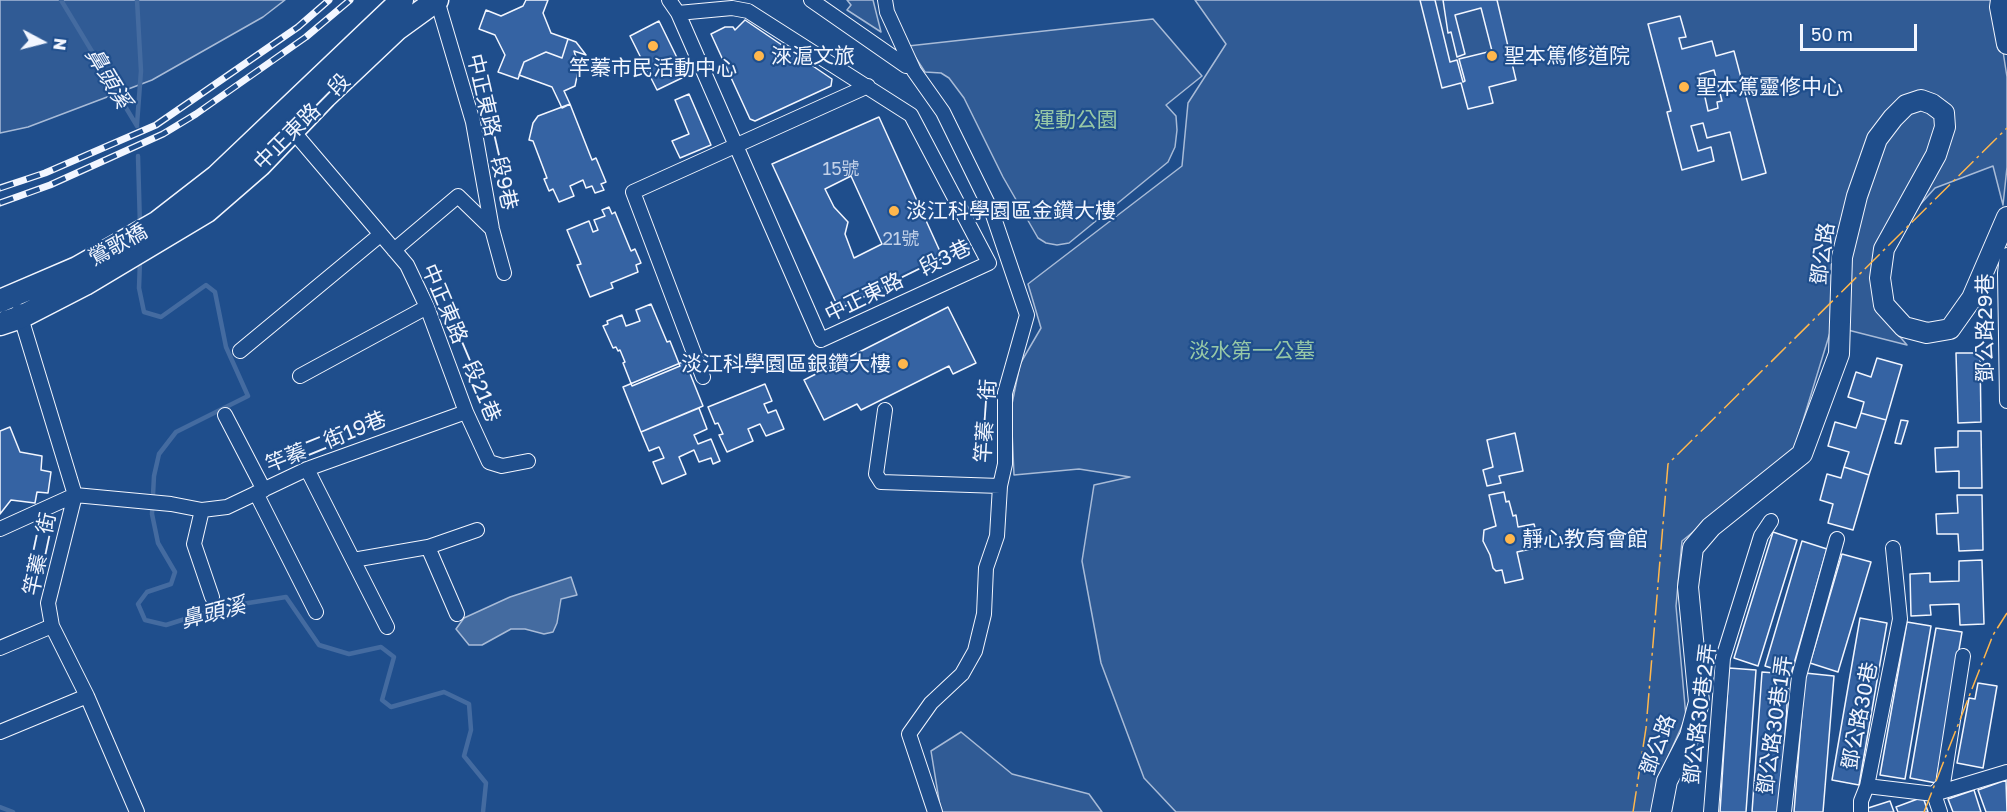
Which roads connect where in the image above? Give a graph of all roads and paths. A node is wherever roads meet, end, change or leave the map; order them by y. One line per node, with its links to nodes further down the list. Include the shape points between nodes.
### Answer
1 (402, 0): 15 (main road, 中正東路一段)
2 (437, 0): 11 (main road, 中正東路一段, via 397,29); 14 (street, 中正東路一段9巷, via 473,122)
3 (669, 0): 7 (street, 中正東路一段3巷)
4 (811, 0): 9 (street)
5 (885, 0): 34 (street, 竿蓁一街, via 914,71 943,112 992,212 1027,315 1005,393 1005,464)
6 (2001, 0): 8 (street)
7 (678, 13): 10 (street, 中正東路一段3巷, via 748,10); 12 (street, 中正東路一段3巷)
8 (2007, 44)
9 (906, 66)
10 (868, 86): 12 (street); 12 (street, 中正東路一段3巷, via 911,115 988,263 821,340)
11 (292, 130): 15 (main road, 中正東路一段, via 260,165 207,211); 16 (street, 中正東路一段21巷)
12 (737, 147): 27 (street, via 633,192)
13 (2007, 217): 59 (street, 鄧公路, via 1972,298 1950,329 1927,333 1904,327 1884,305 1880,278 1884,249 1936,155 1945,127 1944,113 1921,100 1906,105 1877,139 1842,257 1839,354 1802,454 1711,527 1693,548 1688,587 1699,702 1690,736 1667,781)
14 (492, 229): 17 (street, via 458,196); 19 (street, 中正東路一段9巷)
15 (161, 230): 20 (main road, 鶯歌橋)
16 (381, 235): 17 (street, 中正東路一段21巷); 25 (street)
17 (394, 250): 23 (street, 中正東路一段21巷, via 407,265)
18 (2007, 255): 21 (street, 鄧公路29巷)
19 (504, 273)
20 (81, 276): 22 (main road); 24 (main road)
21 (2006, 276): 28 (street, 鄧公路29巷)
22 (6, 298): 24 (street, 竿蓁二街)
23 (427, 307): 26 (street); 30 (street, 中正東路一段21巷)
24 (11, 320): 36 (street, 竿蓁二街)
25 (240, 351)
26 (300, 376)
27 (703, 377)
28 (2007, 400)
29 (885, 410): 34 (street, via 876,474 880,482)
30 (466, 412): 32 (street, 中正東路一段21巷, via 489,462 502,466); 33 (street, 竿蓁二街19巷)
31 (225, 416): 35 (street)
32 (528, 462)
33 (307, 469): 35 (street, 竿蓁二街19巷); 44 (street)
34 (1000, 486): 58 (street, 竿蓁一街, via 997,536 986,567 984,614 975,651 962,674 931,703 909,734)
35 (260, 491): 37 (street, 竿蓁二街19巷, via 227,507); 46 (street)
36 (75, 495): 37 (street, 竿蓁二街19巷); 39 (street); 48 (street, 竿蓁二街, via 48,603)
37 (202, 510): 45 (street, via 194,544)
38 (1771, 521): 60 (street, 鄧公路30巷2弄, via 1761,536 1723,658)
39 (0, 529)
40 (477, 530): 42 (street)
41 (1837, 539): 61 (street, 鄧公路30巷1弄, via 1799,676)
42 (428, 547): 44 (street); 47 (street)
43 (1893, 548): 55 (street, 鄧公路30巷, via 1900,619)
44 (353, 560): 49 (street)
45 (212, 597)
46 (316, 612)
47 (457, 614)
48 (52, 626): 50 (street); 52 (street, 竿蓁二街)
49 (387, 627)
50 (0, 648)
51 (1963, 656): 56 (street, via 1943,784)
52 (87, 696): 53 (street); 57 (street, 竿蓁二街)
53 (0, 732)
54 (2007, 772): 56 (street, 鄧公路30巷)
55 (1867, 786): 56 (street, 鄧公路30巷); 62 (street, via 1860,801)
56 (1934, 794): 63 (street)
57 (137, 812)
58 (935, 812)
59 (1661, 812)
60 (1711, 812)
61 (1784, 812)
62 (1861, 812)
63 (1940, 812)

